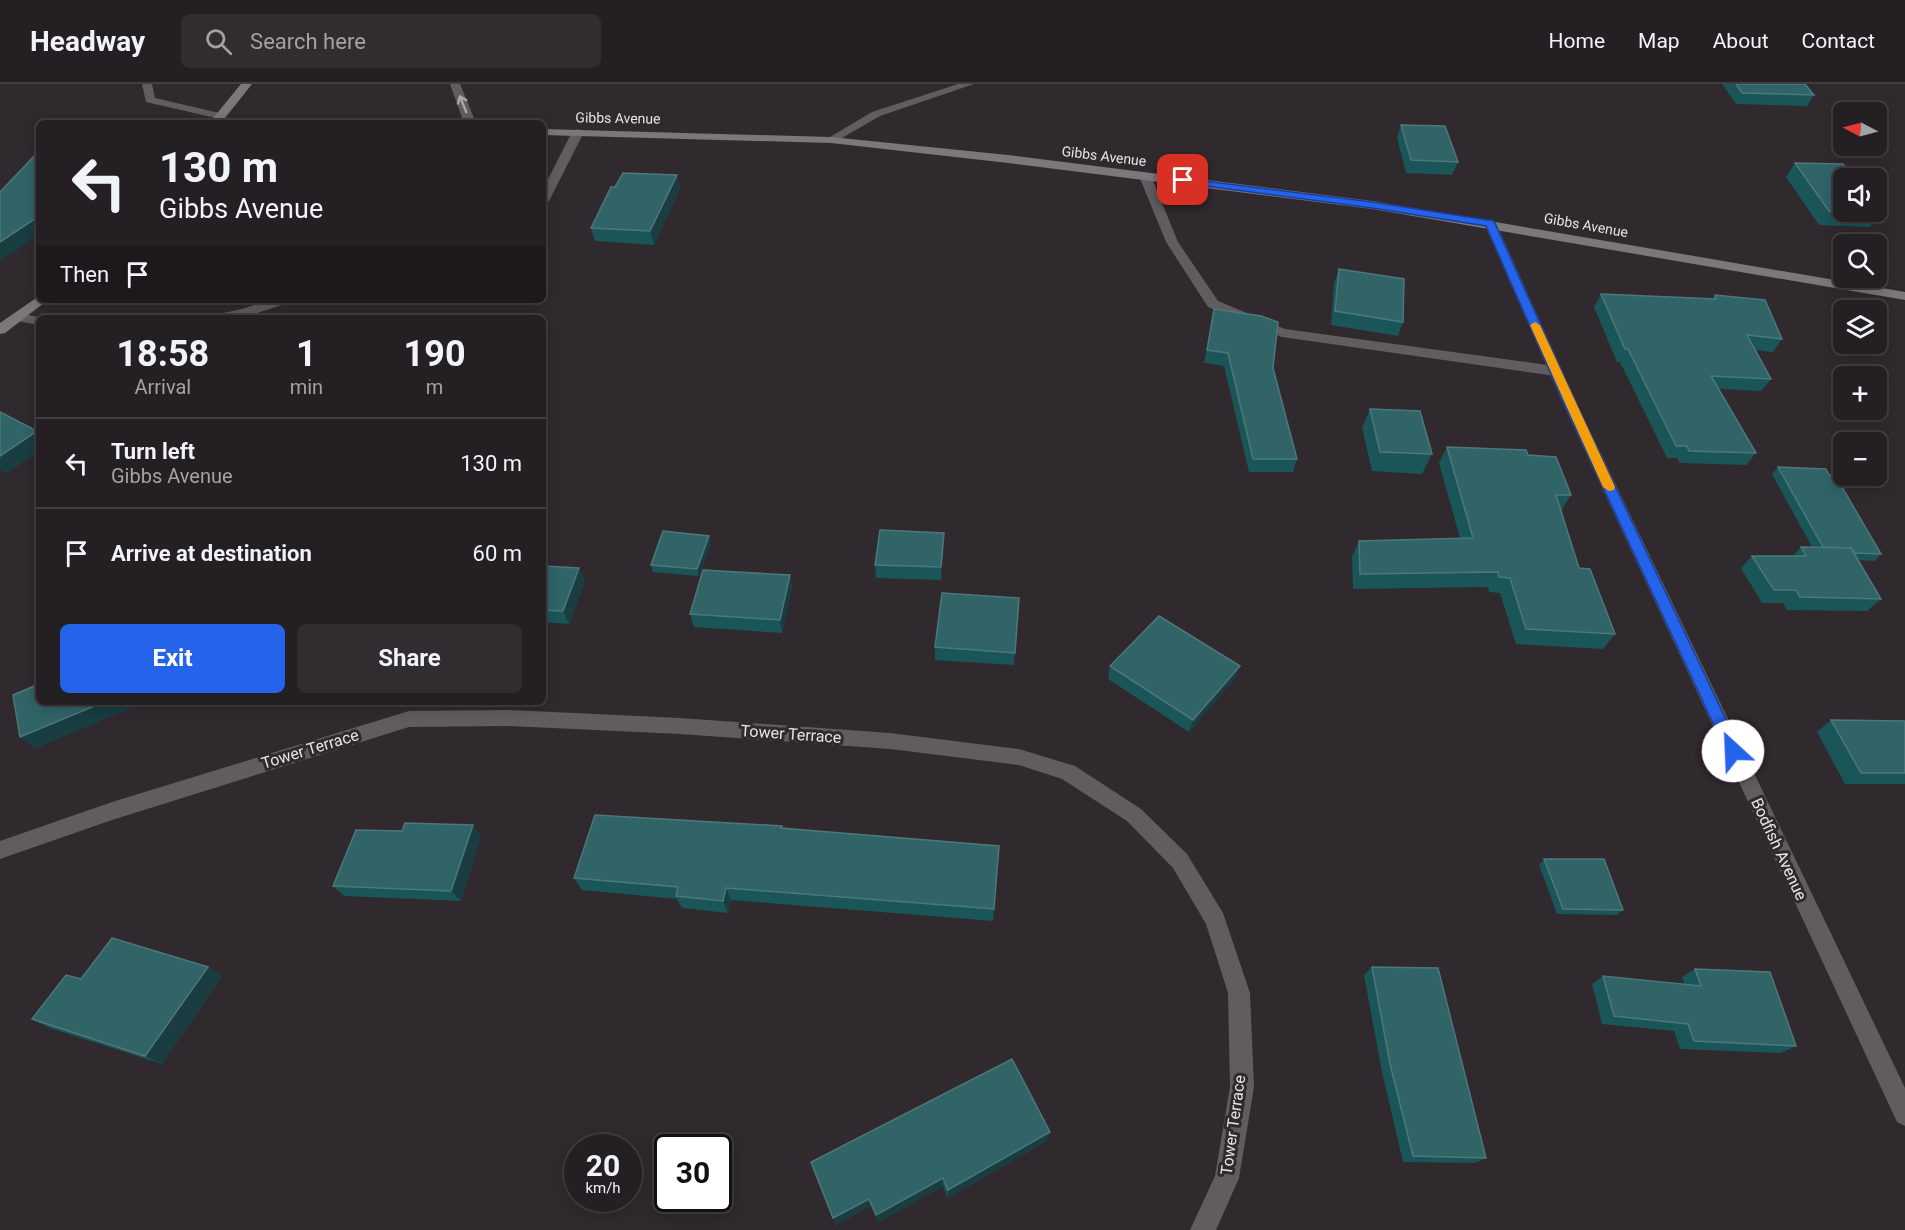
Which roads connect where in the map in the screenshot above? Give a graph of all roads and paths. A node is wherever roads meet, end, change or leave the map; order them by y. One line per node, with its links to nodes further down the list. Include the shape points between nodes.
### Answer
1 (147, 84): 5 (street, via 150,100)
2 (247, 84): 5 (main road)
3 (455, 84): 6 (street, one-way to 3)
4 (969, 84): 9 (street, via 876,114)
5 (218, 120)
6 (469, 120)
7 (546, 132): 8 (main road, Gibbs Avenue)
8 (578, 132): 9 (main road, Gibbs Avenue); 11 (street)
9 (831, 140): 10 (main road, Gibbs Avenue)
10 (1145, 176): 12 (main road, Gibbs Avenue); 20 (street, via 1172,242 1213,304 1282,333)
11 (546, 195)
12 (1490, 223): 13 (main road, Gibbs Avenue); 20 (street, Bodfish Avenue)
13 (1905, 296)
14 (36, 302): 17 (main road)
15 (272, 303): 16 (street)
16 (230, 315)
17 (17, 317): 18 (street); 19 (main road)
18 (36, 320)
19 (0, 330)
20 (1555, 371): 22 (street, Bodfish Avenue)
21 (0, 850): 23 (street, Tower Terrace, via 409,719 510,718 890,741 1019,757 1068,772 1134,815 1180,861 1215,920 1239,993 1242,1087 1227,1178)
22 (1905, 1114)
23 (1203, 1230)

